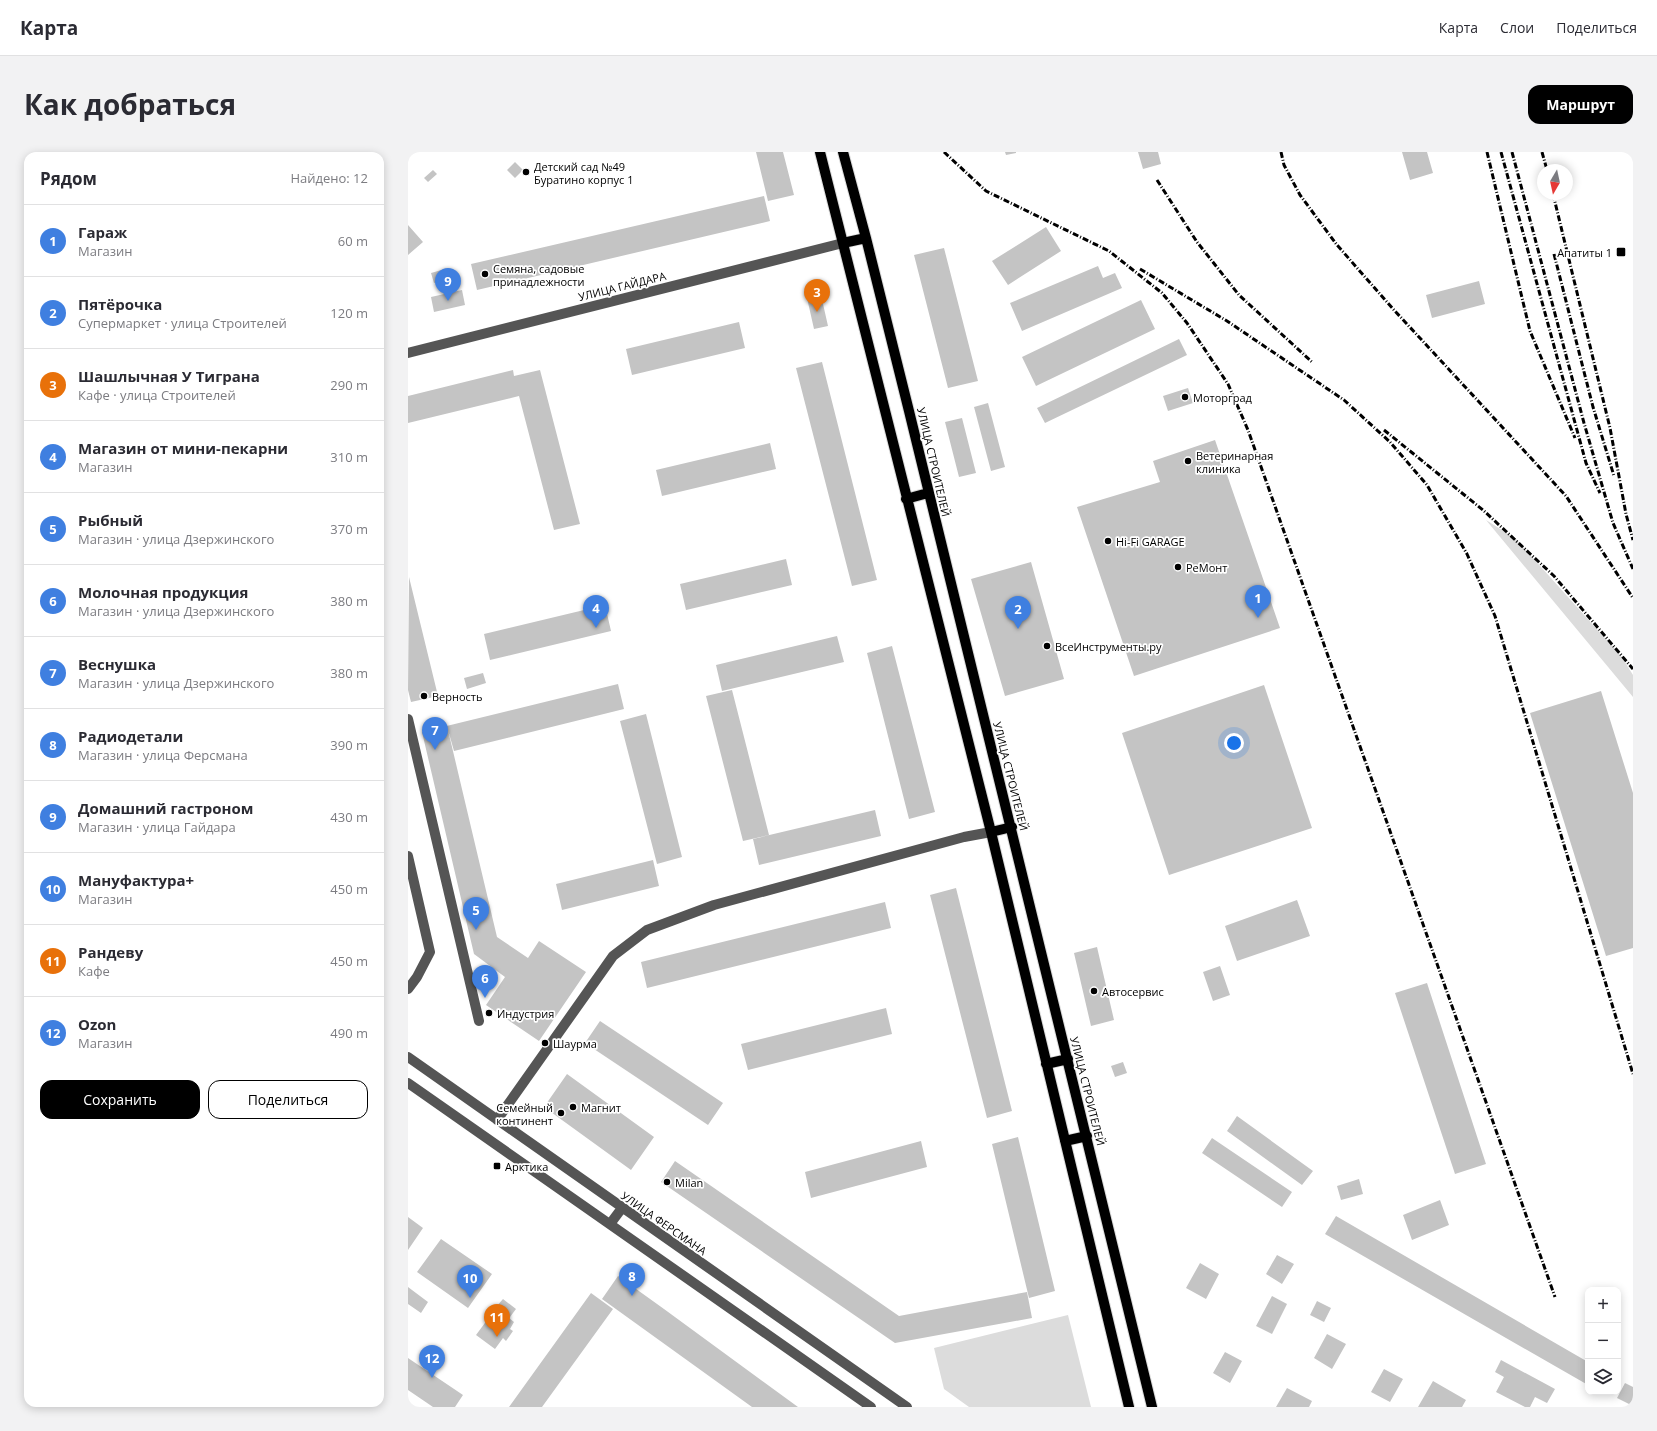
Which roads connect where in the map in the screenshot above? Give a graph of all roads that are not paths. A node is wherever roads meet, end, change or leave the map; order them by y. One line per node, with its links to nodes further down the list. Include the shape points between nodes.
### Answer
1 (820, 152): 4 (main road)
2 (843, 152): 3 (main road, УЛИЦА СТРОИТЕЛЕЙ)
3 (866, 238): 4 (main road); 6 (main road, УЛИЦА СТРОИТЕЛЕЙ)
4 (842, 243): 5 (street, УЛИЦА ГАЙДАРА); 7 (main road)
5 (408, 352)
6 (928, 493): 7 (main road); 9 (main road, УЛИЦА СТРОИТЕЛЕЙ)
7 (906, 499): 10 (main road)
8 (408, 719): 13 (street)
9 (1012, 827): 10 (main road); 15 (main road, УЛИЦА СТРОИТЕЛЕЙ)
10 (990, 832): 16 (main road); 18 (street, via 714,905 647,930 613,956)
11 (408, 856): 12 (street, via 430,952)
12 (408, 989)
13 (479, 1021)
14 (408, 1057): 18 (street, УЛИЦА ФЕРСМАНА)
15 (1068, 1059): 16 (main road); 19 (main road, УЛИЦА СТРОИТЕЛЕЙ)
16 (1046, 1064): 20 (main road)
17 (408, 1083): 22 (street)
18 (497, 1120): 21 (street, УЛИЦА ФЕРСМАНА)
19 (1087, 1136): 20 (main road); 26 (main road, УЛИЦА СТРОИТЕЛЕЙ)
20 (1065, 1141): 25 (main road)
21 (622, 1208): 22 (street); 24 (street, УЛИЦА ФЕРСМАНА)
22 (610, 1224): 23 (street)
23 (871, 1407)
24 (908, 1407)
25 (1129, 1407)
26 (1152, 1407)

